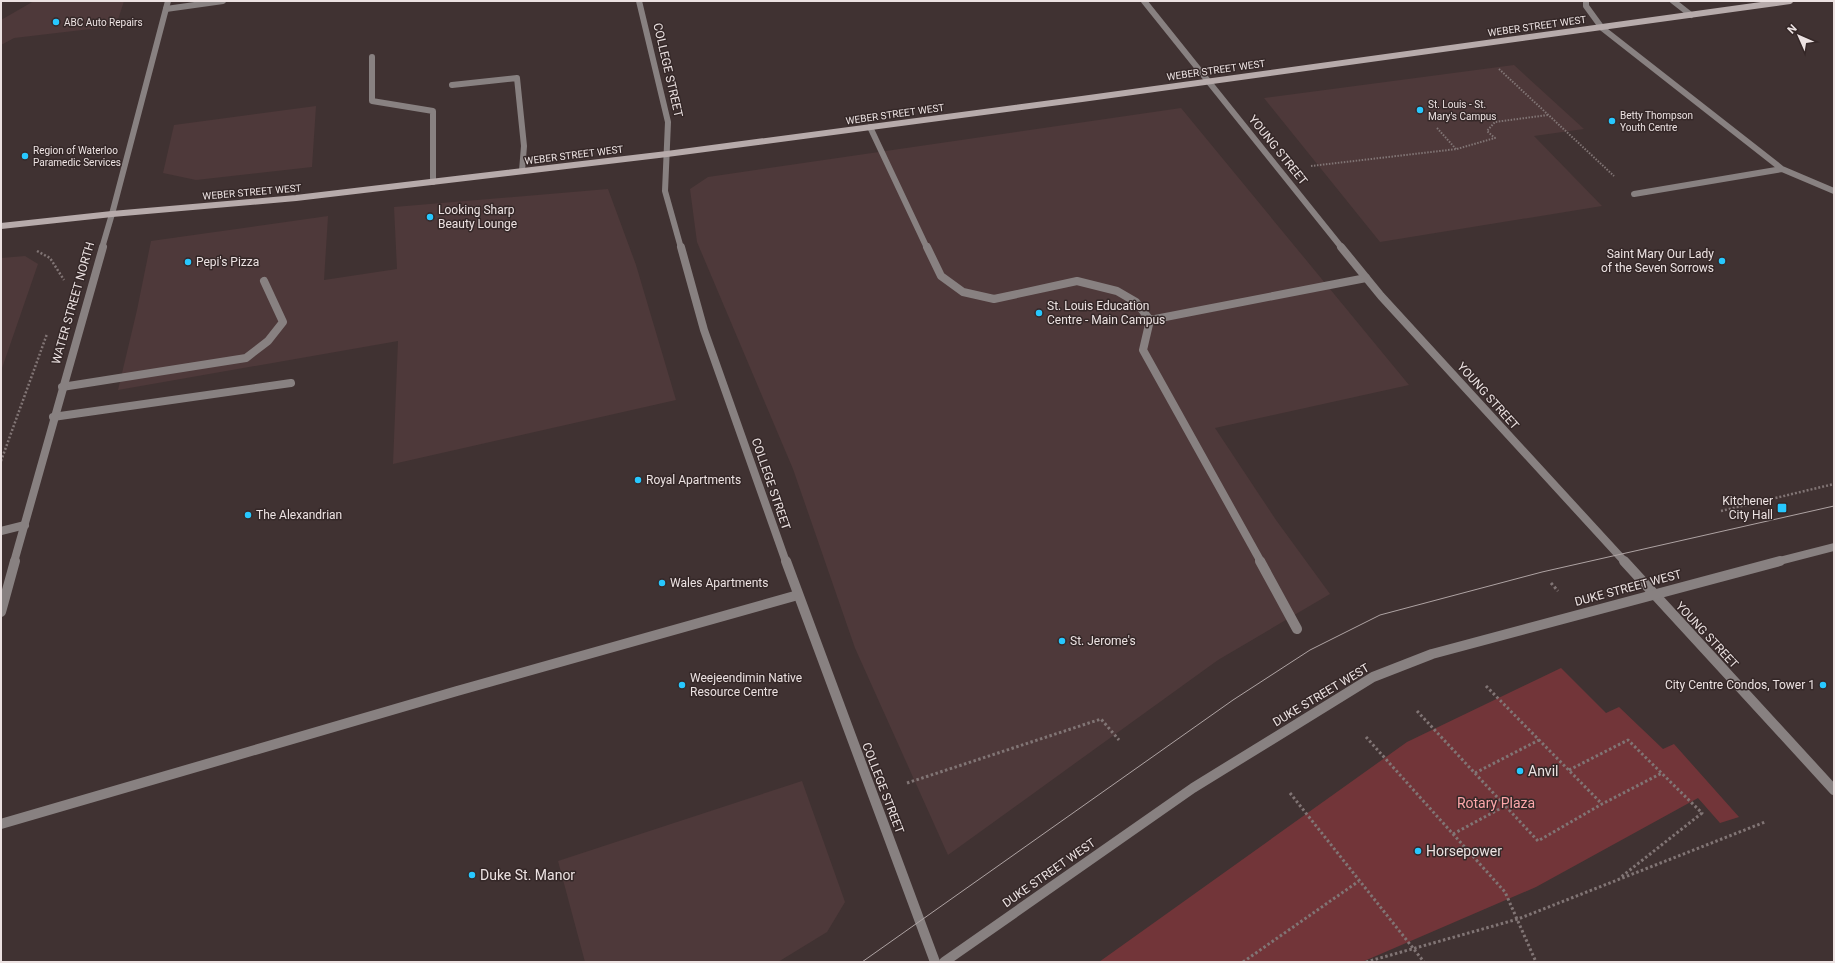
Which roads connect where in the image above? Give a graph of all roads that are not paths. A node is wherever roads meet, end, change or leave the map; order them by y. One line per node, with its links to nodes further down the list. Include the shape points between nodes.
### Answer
1 (168, 1): 8 (street, WATER STREET NORTH)
2 (223, 1): 8 (street)
3 (639, 1): 15 (street, COLLEGE STREET, via 668,122)
4 (1144, 1): 12 (street, YOUNG STREET)
5 (1586, 1): 10 (street, via 1586,6)
6 (1673, 1): 9 (street)
7 (1790, 1): 9 (main road, WEBER STREET WEST)
8 (166, 9): 21 (street, WATER STREET NORTH)
9 (1691, 15): 10 (main road, WEBER STREET WEST)
10 (1602, 28): 12 (main road, WEBER STREET WEST); 16 (street)
11 (372, 57): 18 (street, via 372,101 433,112)
12 (1207, 82): 14 (main road, WEBER STREET WEST); 23 (street, YOUNG STREET)
13 (452, 86): 17 (street, via 517,78 524,146)
14 (870, 127): 15 (main road, WEBER STREET WEST); 25 (street, via 941,276 963,292 994,299 1077,281 1117,291 1136,302)
15 (667, 154): 17 (main road, WEBER STREET WEST); 32 (street, COLLEGE STREET, via 665,191 704,330)
16 (1782, 169): 19 (street); 20 (street)
17 (522, 172): 18 (main road, WEBER STREET WEST)
18 (433, 182): 21 (main road, WEBER STREET WEST, via 296,198)
19 (1834, 191)
20 (1634, 194)
21 (112, 214): 22 (main road, WEBER STREET WEST); 27 (street, WATER STREET NORTH)
22 (1, 226)
23 (1366, 278): 25 (street); 33 (street, YOUNG STREET)
24 (264, 281): 27 (street, via 283,322 268,341 246,358)
25 (1150, 320): 35 (street, via 1143,350)
26 (291, 382): 28 (street)
27 (62, 387): 28 (street, WATER STREET NORTH)
28 (53, 417): 29 (street, WATER STREET NORTH)
29 (25, 525): 30 (street); 34 (street, WATER STREET NORTH)
30 (1, 531)
31 (1834, 547): 33 (street, DUKE STREET WEST)
32 (798, 595): 37 (street); 38 (street, COLLEGE STREET)
33 (1654, 595): 36 (street, YOUNG STREET); 39 (street, DUKE STREET WEST, via 1432,654 1373,677 1193,788)
34 (1, 612)
35 (1297, 629)
36 (1834, 790)
37 (1, 824)
38 (935, 962)
39 (944, 962)

